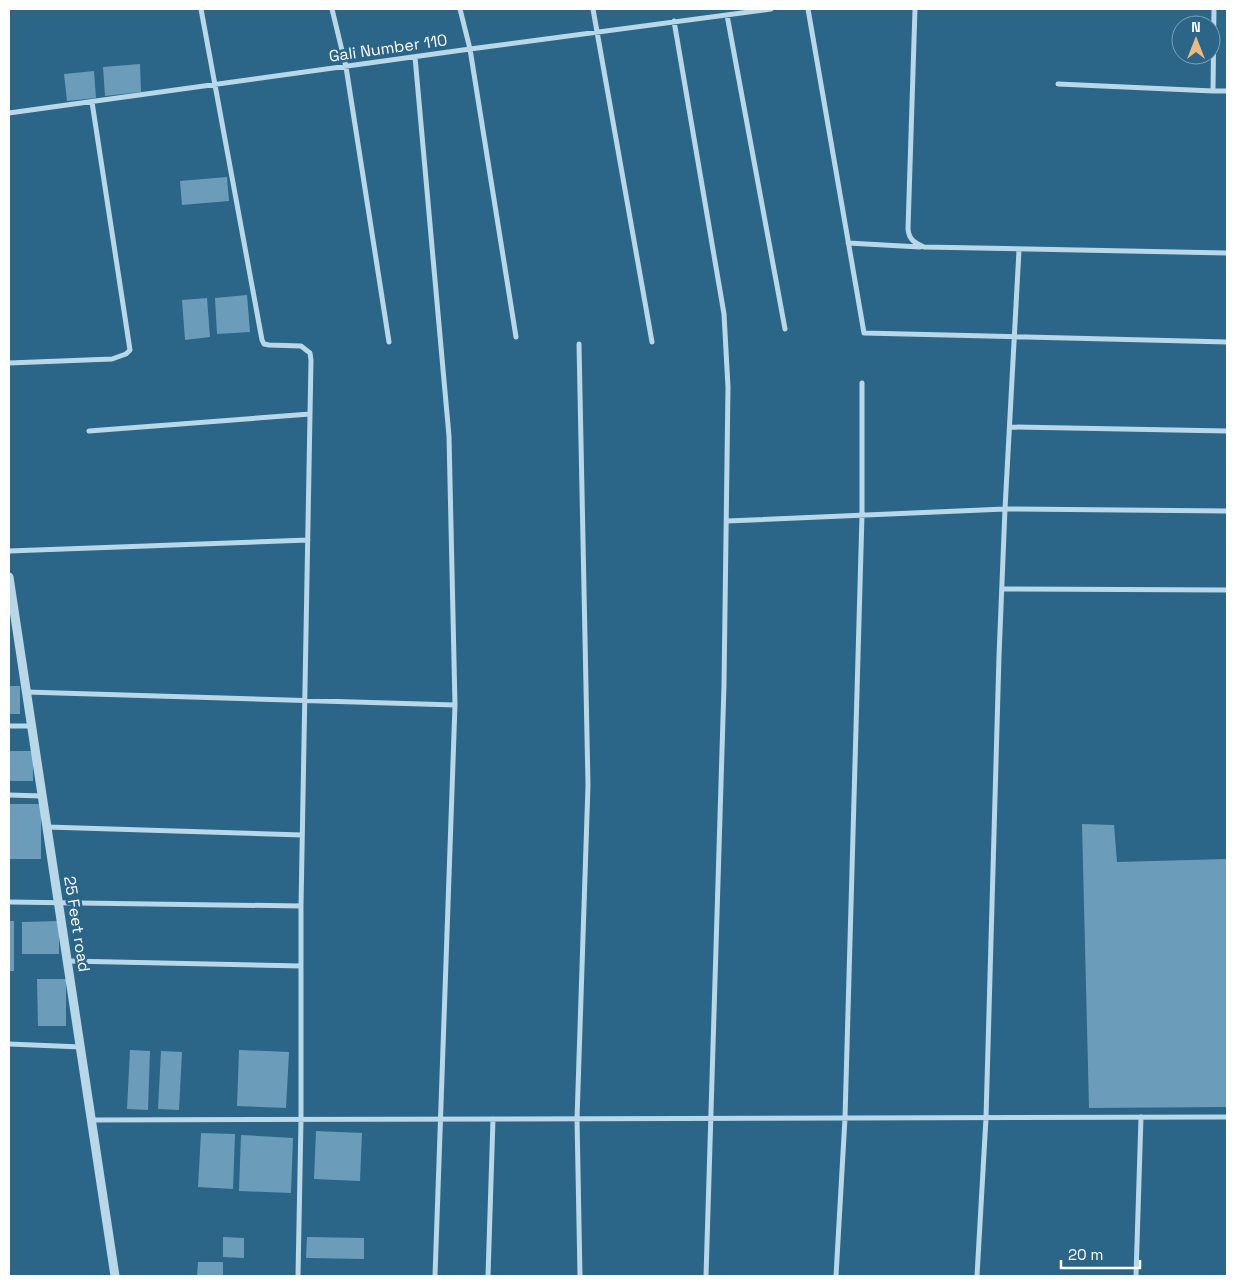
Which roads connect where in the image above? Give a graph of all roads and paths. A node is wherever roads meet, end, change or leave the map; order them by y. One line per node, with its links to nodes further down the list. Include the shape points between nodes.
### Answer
1 (201, 9): 16 (street)
2 (332, 9): 14 (street)
3 (460, 9): 12 (street)
4 (593, 9): 11 (street)
5 (771, 9): 9 (street, Gali Number 110)
6 (808, 9): 21 (street)
7 (915, 9): 22 (street, via 908,230 914,243)
8 (1214, 9): 17 (street)
9 (727, 14): 10 (street, Gali Number 110); 25 (street)
10 (674, 22): 11 (street, Gali Number 110); 41 (street, via 724,314 728,387)
11 (598, 32): 12 (street, Gali Number 110); 29 (street)
12 (470, 49): 13 (street, Gali Number 110); 26 (street)
13 (415, 57): 14 (street, Gali Number 110); 50 (street, via 449,436)
14 (346, 67): 16 (street, Gali Number 110); 28 (street)
15 (1058, 84): 17 (street)
16 (215, 85): 19 (street, Gali Number 110); 34 (street, via 262,340 269,345 301,346 310,353)
17 (1212, 90): 18 (street)
18 (1227, 91)
19 (92, 102): 20 (street, Gali Number 110); 32 (street, via 130,350 112,359)
20 (9, 113)
21 (848, 244): 22 (street); 27 (street, via 864,334)
22 (924, 247): 23 (street)
23 (1019, 250): 24 (street); 27 (street)
24 (1227, 253)
25 (785, 329)
26 (516, 336)
27 (1014, 336): 30 (street); 35 (street)
28 (389, 342)
29 (652, 342)
30 (1227, 342)
31 (579, 344): 71 (street, via 588,785)
32 (9, 363)
33 (862, 383): 40 (street)
34 (310, 414): 36 (street); 42 (street)
35 (1010, 428): 37 (street); 38 (street)
36 (89, 431)
37 (1227, 431)
38 (1005, 509): 39 (street); 40 (street); 45 (street)
39 (1227, 511)
40 (862, 515): 41 (street); 67 (street)
41 (727, 521): 66 (street)
42 (308, 540): 43 (street); 49 (street)
43 (9, 551)
44 (9, 577): 47 (street, 25 Feet road)
45 (1003, 589): 46 (street); 68 (street)
46 (1227, 590)
47 (12, 625): 48 (street, 25 Feet road)
48 (26, 692): 49 (street); 52 (street, 25 Feet road)
49 (305, 700): 50 (street); 56 (street)
50 (455, 705): 69 (street)
51 (9, 726): 52 (street)
52 (31, 726): 54 (street, 25 Feet road)
53 (9, 795): 54 (street)
54 (42, 796): 55 (street, 25 Feet road)
55 (47, 827): 56 (street); 58 (street, 25 Feet road)
56 (302, 835): 59 (street)
57 (9, 902): 58 (street)
58 (58, 902): 59 (street); 60 (street, 25 Feet road)
59 (300, 906): 61 (street)
60 (68, 961): 61 (street); 63 (street, 25 Feet road)
61 (300, 966): 73 (street)
62 (9, 1044): 63 (street)
63 (81, 1047): 72 (street, 25 Feet road)
64 (1141, 1117): 65 (street); 68 (street); 82 (street)
65 (1227, 1117)
66 (712, 1118): 67 (street); 71 (street); 79 (street)
67 (845, 1118): 68 (street); 80 (street)
68 (986, 1118): 81 (street)
69 (441, 1119): 70 (street); 73 (street); 76 (street)
70 (493, 1119): 71 (street); 77 (street)
71 (578, 1119): 78 (street)
72 (92, 1120): 73 (street); 74 (street, 25 Feet road)
73 (300, 1120): 75 (street)
74 (115, 1276)
75 (298, 1276)
76 (435, 1276)
77 (488, 1276)
78 (580, 1276)
79 (706, 1276)
80 (836, 1276)
81 (977, 1276)
82 (1136, 1276)

